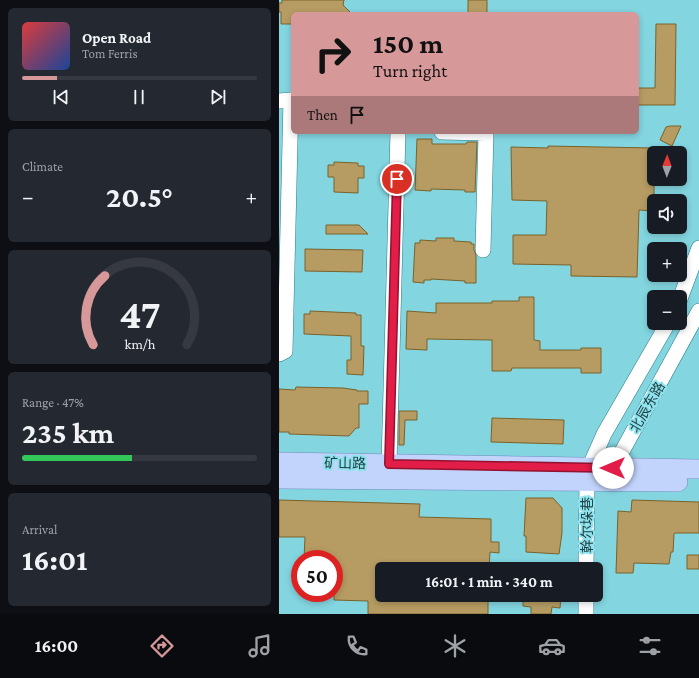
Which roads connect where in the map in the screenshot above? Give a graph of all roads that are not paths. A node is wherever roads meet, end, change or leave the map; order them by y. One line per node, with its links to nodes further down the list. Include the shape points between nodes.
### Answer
1 (279, 100): 9 (street, via 291,100 285,351)
2 (398, 134): 11 (street)
3 (487, 134): 5 (street)
4 (699, 248): 6 (street)
5 (483, 250)
6 (683, 290)
7 (699, 311): 12 (street, 北辰东路)
8 (664, 330): 14 (street, 北辰东路, via 604,434)
9 (279, 354)
10 (279, 462): 11 (main road, 矿山路)
11 (389, 464): 14 (main road, 矿山路)
12 (613, 468): 13 (main road, 矿山路); 14 (main road, 矿山路)
13 (699, 469)
14 (588, 474): 15 (main road, 矿山路); 16 (main road, 矿山路); 17 (street, 幹尔垛巷)
15 (279, 479)
16 (699, 482)
17 (587, 562)
18 (586, 602): 19 (street)
19 (586, 614)

